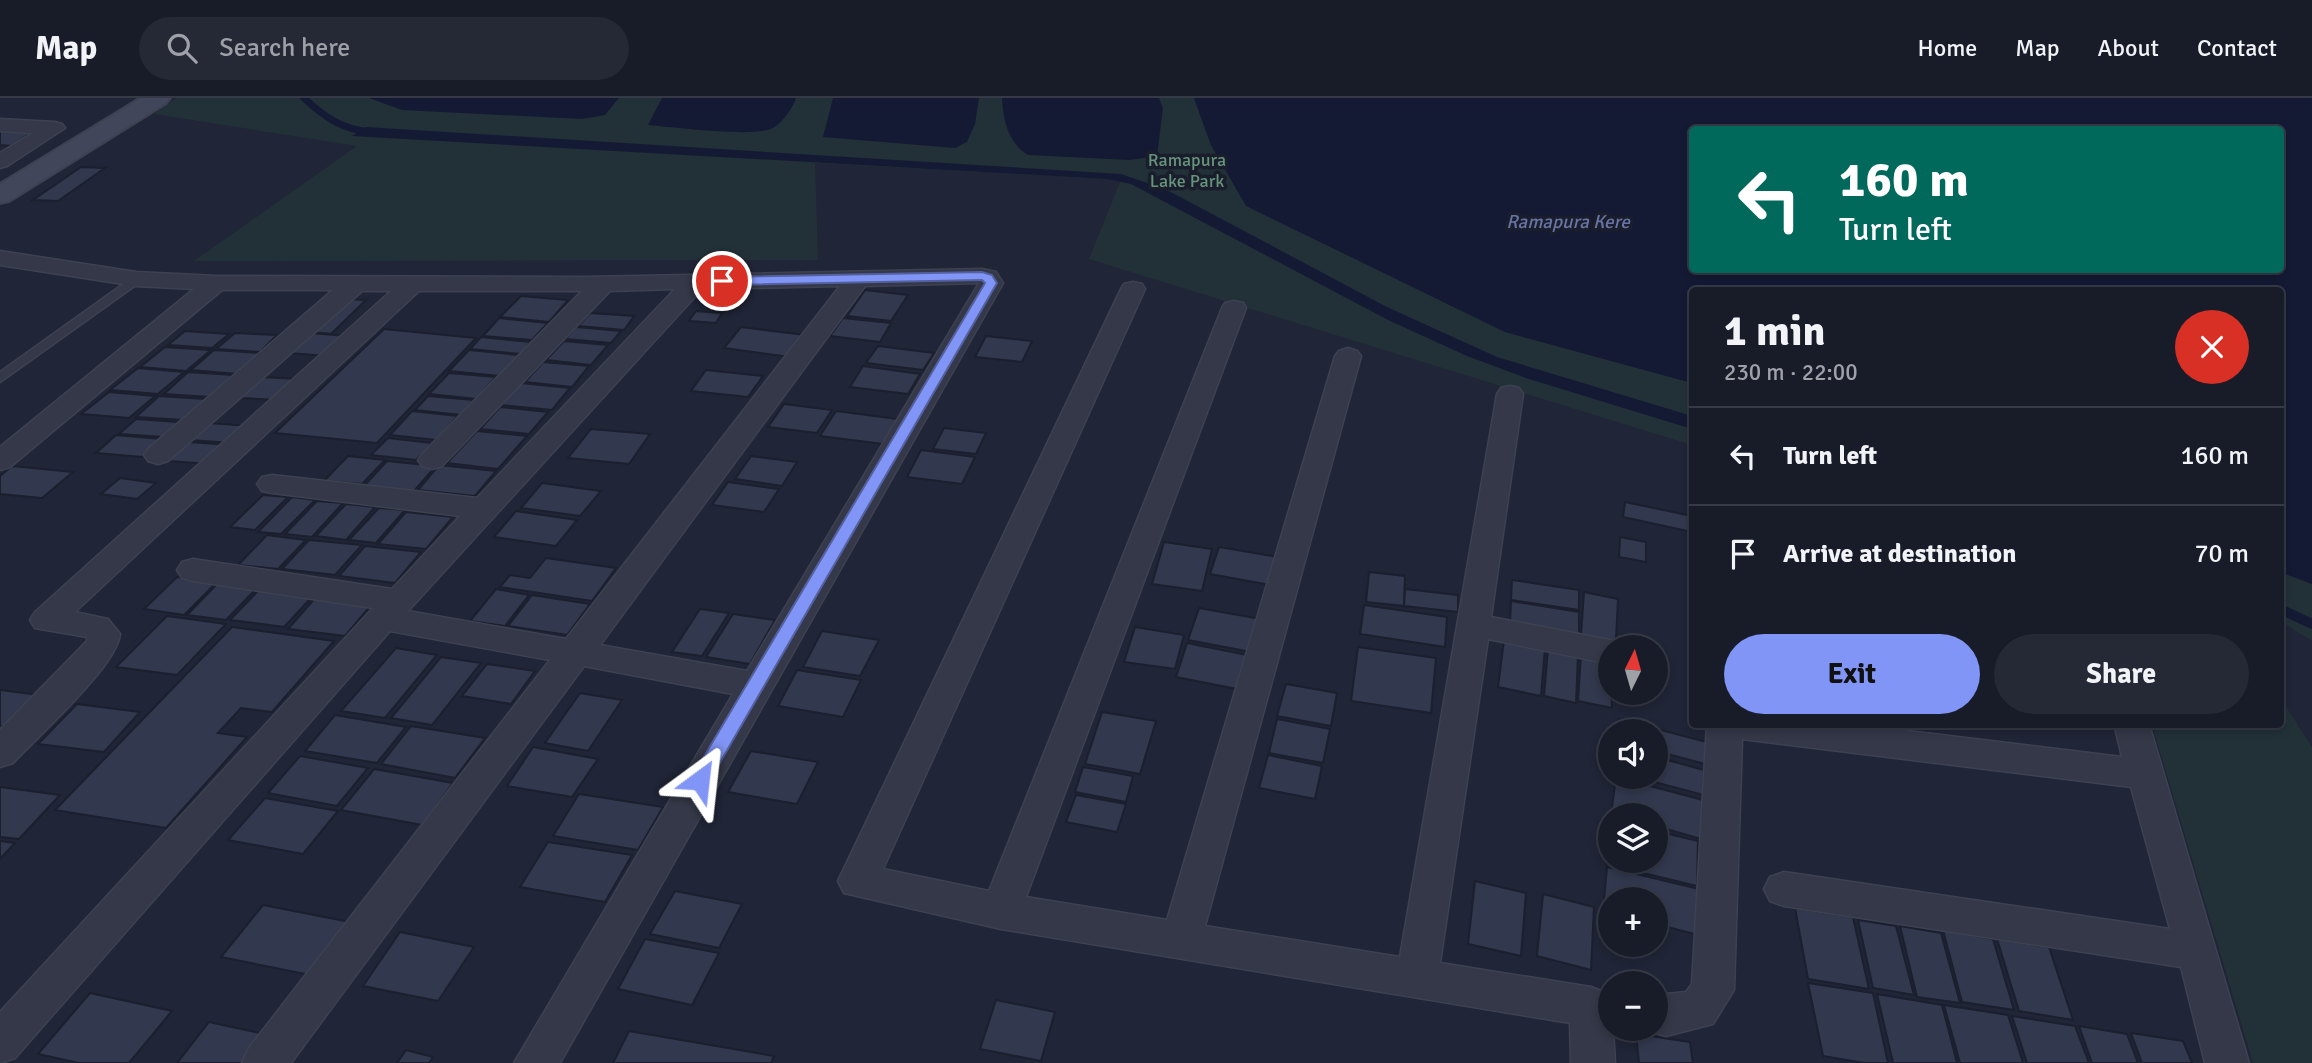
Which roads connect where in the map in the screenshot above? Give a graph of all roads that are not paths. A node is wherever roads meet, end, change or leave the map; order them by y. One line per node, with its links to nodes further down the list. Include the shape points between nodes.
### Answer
1 (158, 98): 4 (main road)
2 (0, 125): 3 (street, via 55,128)
3 (35, 141): 4 (street); 5 (street)
4 (83, 145): 6 (main road)
5 (0, 162)
6 (0, 195)
7 (0, 258): 8 (street)
8 (136, 279): 11 (street); 18 (lane)
9 (858, 279): 10 (street); 29 (street); 30 (street, via 982,276 991,283)
10 (695, 282): 14 (street); 24 (street)
11 (216, 283): 12 (street); 22 (street)
12 (356, 283): 13 (street); 20 (street)
13 (412, 284): 14 (street); 34 (street, via 46,620 96,627 103,634 103,643)
14 (603, 284): 21 (street)
15 (1133, 289): 37 (street, via 858,881)
16 (1234, 308): 37 (street)
17 (1348, 356): 38 (street)
18 (0, 378)
19 (1510, 394): 27 (street)
20 (158, 455)
21 (432, 460)
22 (0, 461)
23 (272, 484): 24 (street)
24 (484, 509): 26 (street)
25 (192, 570): 26 (street)
26 (391, 610): 29 (street); 44 (street)
27 (1474, 625): 28 (street); 40 (street)
28 (1598, 650)
29 (574, 652): 30 (street); 45 (street)
30 (755, 685): 46 (street)
31 (1725, 728): 42 (street, via 1713,990 1698,1010)
32 (1764, 728): 35 (street)
33 (2132, 728): 35 (street)
34 (0, 753)
35 (2146, 774): 39 (street)
36 (1784, 888): 39 (street)
37 (1001, 911): 38 (street)
38 (1181, 941): 40 (street)
39 (2197, 951): 48 (street)
40 (1418, 980): 41 (street)
41 (1598, 1008)
42 (1668, 1016)
43 (1598, 1024): 47 (street)
44 (0, 1043)
45 (264, 1063)
46 (536, 1063)
47 (1593, 1063)
48 (2227, 1063)

